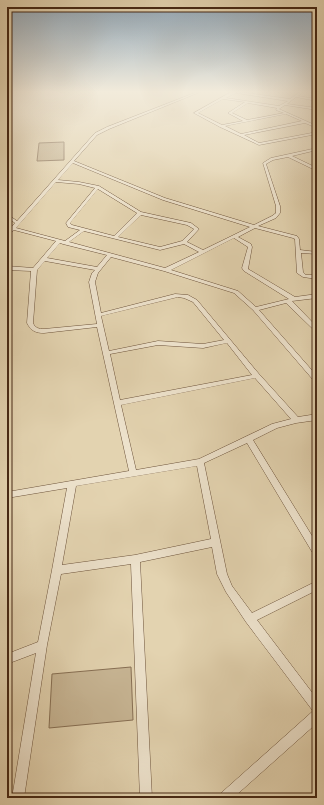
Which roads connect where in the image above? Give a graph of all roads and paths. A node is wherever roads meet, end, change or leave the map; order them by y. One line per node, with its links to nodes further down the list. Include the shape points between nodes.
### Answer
1 (106, 130): 8 (street, via 85,145)
2 (229, 130): 5 (street)
3 (267, 130): 5 (street)
4 (317, 133): 5 (street, via 264,144)
5 (240, 135)
6 (316, 149): 7 (street)
7 (288, 155): 9 (street); 15 (street, via 264,164 278,213)
8 (72, 161): 10 (street); 15 (street, via 164,199)
9 (317, 170)
10 (54, 181): 11 (street); 14 (street)
11 (98, 187): 12 (street); 17 (street, via 68,223)
12 (140, 213): 19 (street); 22 (street, via 195,226 196,231)
13 (7, 215): 14 (street)
14 (18, 223): 16 (street)
15 (255, 227): 20 (street); 23 (street, via 295,237 298,239)
16 (12, 228): 18 (street); 21 (street)
17 (83, 230): 19 (street); 21 (street)
18 (7, 235)
19 (115, 237): 22 (street, via 157,248)
20 (235, 237): 24 (street); 34 (street, via 249,245 246,270)
21 (62, 242): 26 (street); 27 (street)
22 (184, 242): 24 (street)
23 (299, 251): 25 (street); 32 (street, via 300,274)
24 (204, 252): 31 (street)
25 (317, 253)
26 (110, 255): 29 (street); 31 (street)
27 (43, 259): 29 (street); 30 (street)
28 (7, 268): 30 (street)
29 (98, 269): 36 (street, via 92,282)
30 (34, 270): 37 (street, via 30,323 34,329 44,331)
31 (166, 270): 35 (street, via 232,290 242,295)
32 (317, 277)
33 (317, 296): 34 (street)
34 (291, 300): 35 (street); 38 (street)
35 (255, 309): 42 (street)
36 (98, 314): 37 (street); 39 (street, via 175,296 186,296 195,301)
37 (100, 324): 40 (street)
38 (317, 330)
39 (229, 341): 40 (street, via 202,346 158,343); 41 (street)
40 (106, 353): 43 (street)
41 (257, 376): 43 (street); 45 (street)
42 (317, 380)
43 (118, 403): 48 (street)
44 (317, 417): 45 (street)
45 (296, 420): 46 (street)
46 (248, 438): 47 (street); 52 (street)
47 (200, 462): 48 (street); 51 (street)
48 (133, 473): 49 (street)
49 (72, 484): 50 (street); 54 (street)
50 (7, 496)
51 (216, 542): 53 (street); 56 (street, via 225,582)
52 (317, 552)
53 (135, 559): 54 (street); 62 (street)
54 (57, 570): 57 (street)
55 (317, 585): 56 (street)
56 (250, 619): 59 (street)
57 (42, 645): 58 (street); 61 (street)
58 (7, 659)
59 (317, 708)
60 (317, 715): 63 (street)
61 (18, 798)
62 (146, 798)
63 (224, 798)

